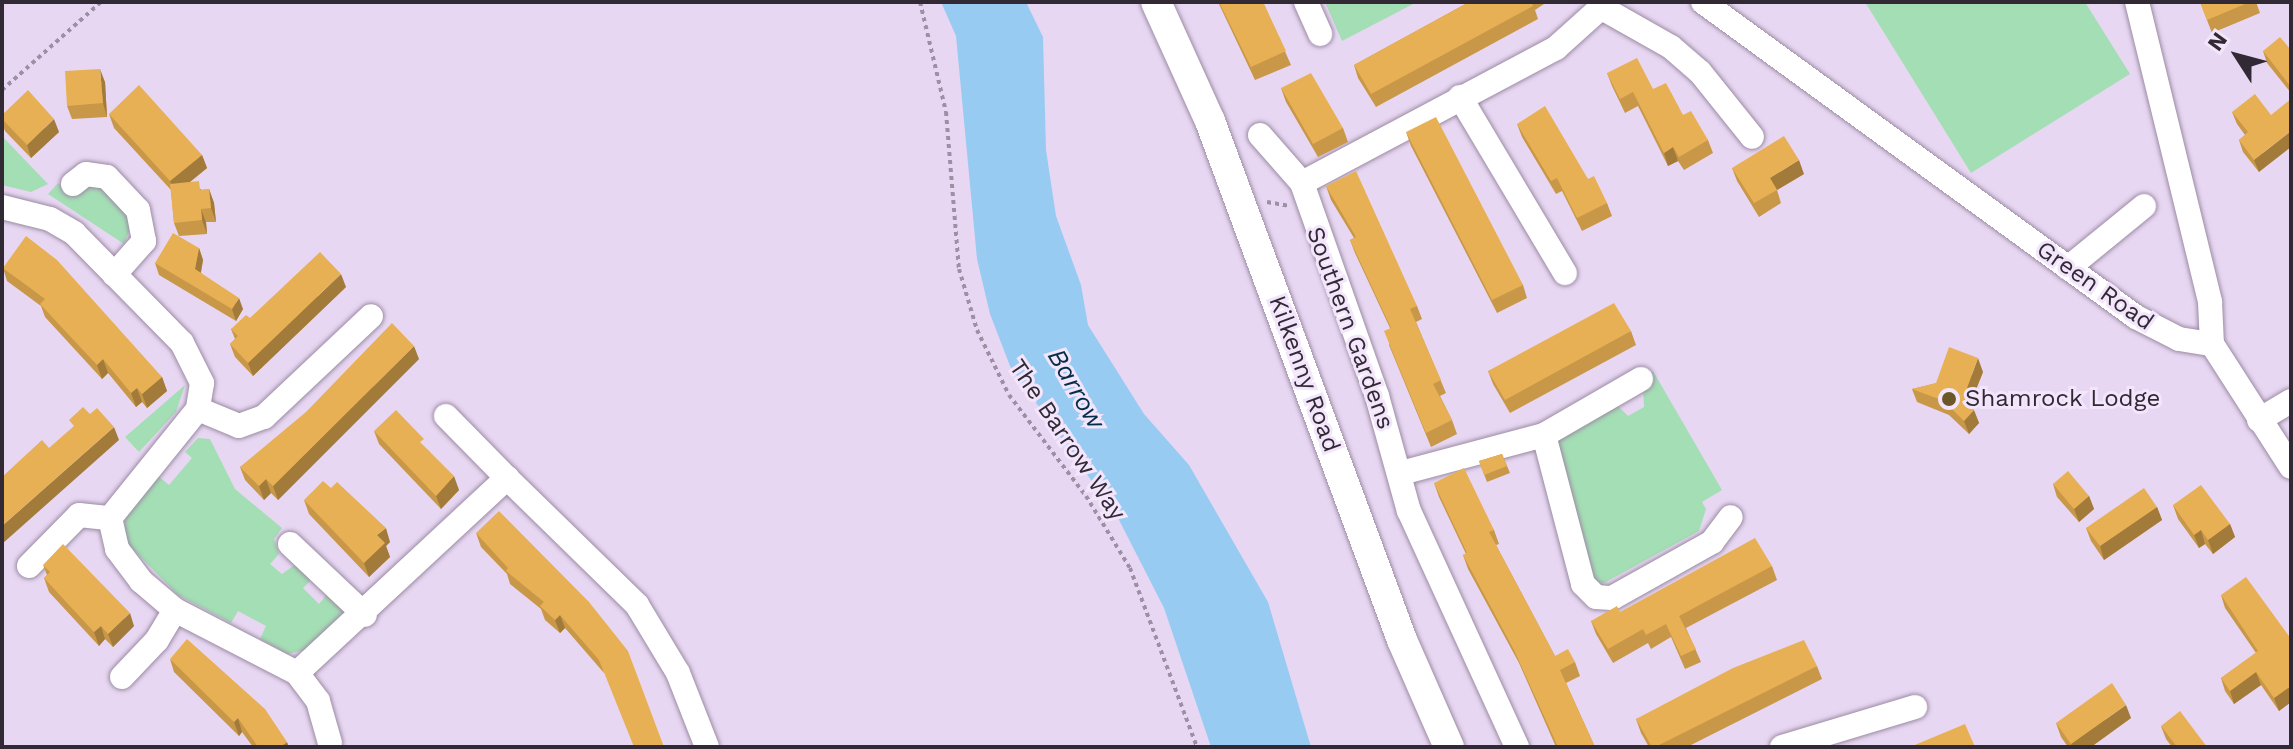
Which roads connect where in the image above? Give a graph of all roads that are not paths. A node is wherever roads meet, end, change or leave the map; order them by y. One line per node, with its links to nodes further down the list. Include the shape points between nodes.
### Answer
1 (1156, 2): 39 (main road, Kilkenny Road, via 1238,196 1402,640)
2 (1306, 2): 6 (street)
3 (1703, 2): 14 (street, Green Road)
4 (2137, 2): 18 (street, via 2210,302)
5 (1604, 5): 7 (street, via 1556,48); 9 (street, via 1700,72)
6 (1320, 34)
7 (1460, 97): 10 (street); 15 (street)
8 (1260, 135): 10 (street, Southern Gardens)
9 (1752, 137)
10 (1302, 183): 26 (street, Southern Gardens)
11 (73, 184): 16 (street, via 86,174 107,177 138,210 144,241)
12 (2144, 206): 14 (street)
13 (2, 207): 16 (street, via 50,219 74,233)
14 (2068, 268): 18 (street, Green Road, via 2158,330)
15 (1565, 273)
16 (114, 275): 21 (street, via 182,343 202,383)
17 (371, 316): 21 (street, via 264,417 239,426)
18 (2212, 344): 23 (street)
19 (1641, 379): 24 (street)
20 (2291, 401): 23 (street)
21 (198, 409): 29 (street)
22 (446, 416): 27 (street)
23 (2259, 420): 25 (street)
24 (1544, 435): 26 (street); 28 (street, via 1583,584 1596,597 1612,598 1712,542)
25 (2291, 467)
26 (1401, 473): 40 (street, Southern Gardens, via 1409,511)
27 (507, 478): 33 (street); 38 (street, via 637,605 678,673)
28 (1731, 517)
29 (110, 518): 31 (street, via 79,515); 32 (street, via 117,549 141,581)
30 (290, 544): 33 (street)
31 (29, 566)
32 (175, 610): 34 (street); 35 (street, via 157,640)
33 (365, 615): 34 (street)
34 (297, 673): 37 (street, via 318,701)
35 (122, 677)
36 (1915, 707): 41 (street)
37 (330, 743)
38 (707, 747)
39 (1449, 747)
40 (1517, 747)
41 (1782, 747)

